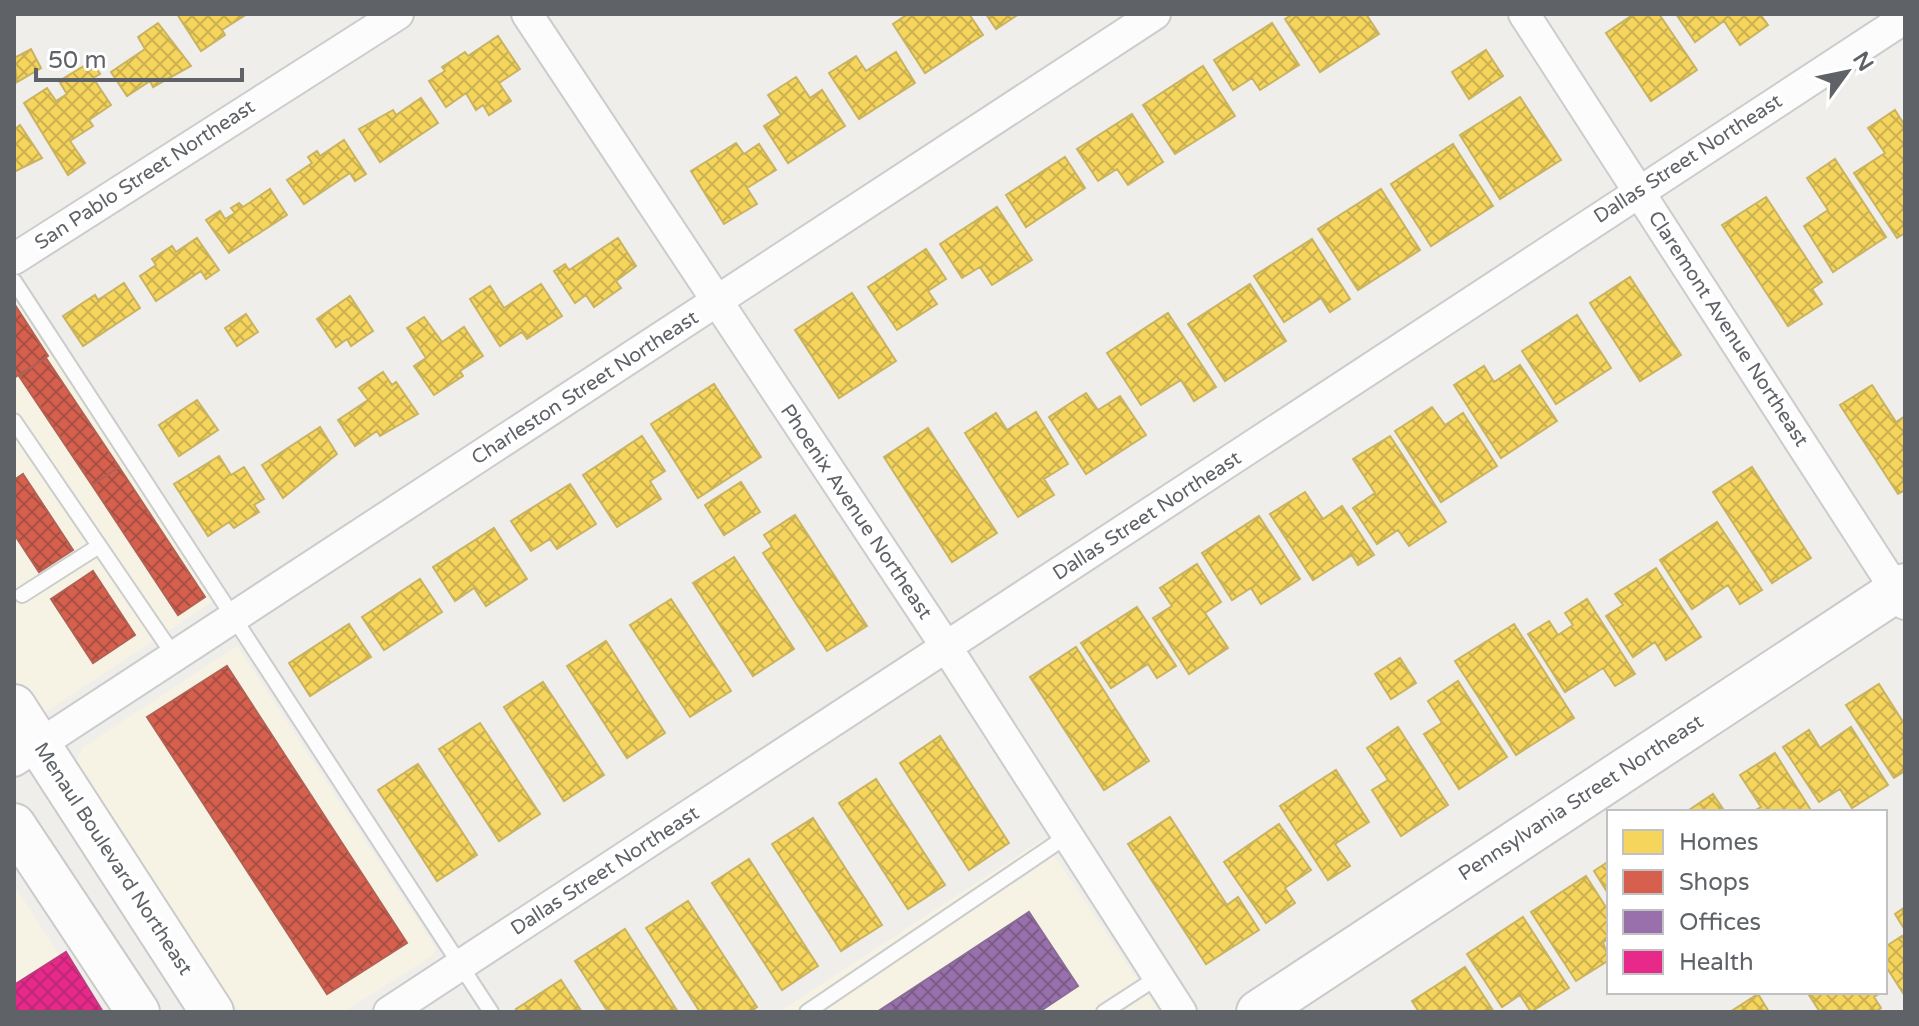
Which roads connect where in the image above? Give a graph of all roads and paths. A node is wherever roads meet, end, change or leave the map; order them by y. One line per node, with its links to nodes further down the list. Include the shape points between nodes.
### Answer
1 (398, 14): 7 (street, San Pablo Street Northeast)
2 (527, 14): 9 (street, Phoenix Avenue Northeast)
3 (1155, 14): 9 (street, Charleston Street Northeast)
4 (1524, 14): 6 (street, Claremont Avenue Northeast)
5 (1905, 18): 6 (street, Dallas Street Northeast)
6 (1639, 191): 12 (street, Claremont Avenue Northeast); 15 (street, Dallas Street Northeast)
7 (14, 259)
8 (14, 281): 14 (lane)
9 (717, 302): 14 (street, Charleston Street Northeast); 15 (street, Phoenix Avenue Northeast)
10 (14, 421): 11 (lane)
11 (99, 546): 13 (lane); 16 (lane)
12 (1902, 593): 30 (street, Pennsylvania Street Northeast)
13 (22, 595)
14 (234, 618): 16 (street, Charleston Street Northeast); 21 (lane)
15 (947, 648): 20 (street, Phoenix Avenue Northeast); 21 (street, Dallas Street Northeast)
16 (175, 657): 18 (street, Charleston Street Northeast)
17 (14, 706): 18 (street, Menaul Boulevard Northeast)
18 (27, 753): 24 (street, Menaul Boulevard Northeast)
19 (14, 825): 23 (street)
20 (1067, 836): 22 (street, Phoenix Avenue Northeast); 27 (lane)
21 (460, 965): 25 (street, Dallas Street Northeast); 26 (lane)
22 (1158, 977): 28 (lane); 29 (street, Phoenix Avenue Northeast)
23 (138, 1012)
24 (212, 1012)
25 (389, 1012)
26 (491, 1012)
27 (807, 1012)
28 (1104, 1012)
29 (1181, 1012)
30 (1258, 1012)

